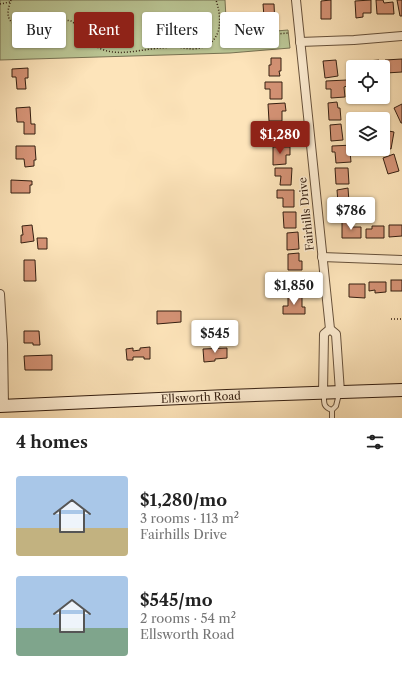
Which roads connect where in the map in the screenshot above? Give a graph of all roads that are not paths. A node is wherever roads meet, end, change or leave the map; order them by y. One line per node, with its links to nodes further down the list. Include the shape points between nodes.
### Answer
1 (296, 0): 3 (street, Fairhills Drive)
2 (402, 36): 3 (street)
3 (300, 42): 4 (street, Fairhills Drive)
4 (322, 257): 5 (street); 7 (street, Fairhills Drive)
5 (402, 260)
6 (0, 294): 11 (street, via 3,344)
7 (330, 329): 9 (street, Fairhills Drive, via 324,334); 10 (street, Fairhills Drive, via 336,334)
8 (402, 390): 10 (main road, Ellsworth Road)
9 (323, 392): 10 (main road, Ellsworth Road); 11 (main road, Ellsworth Road); 12 (lane, via 324,404)
10 (340, 392): 12 (lane, via 336,406)
11 (2, 406)
12 (332, 410): 13 (lane)
13 (332, 418)

